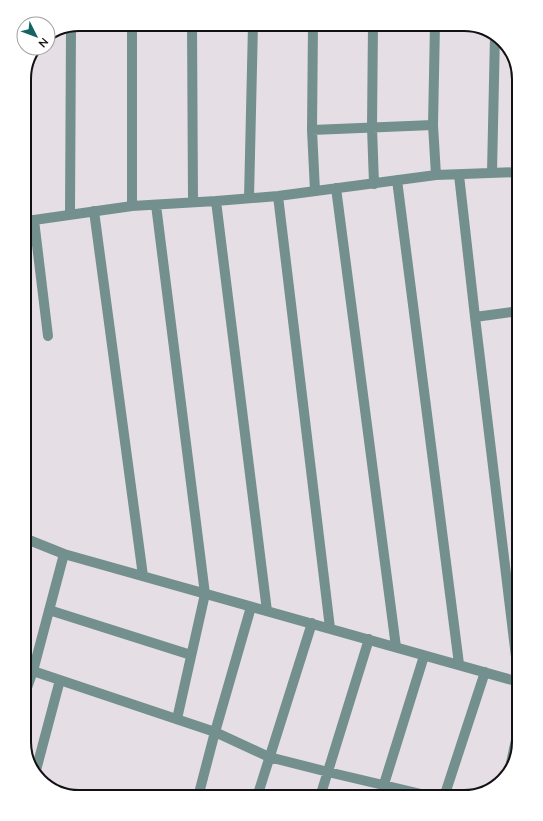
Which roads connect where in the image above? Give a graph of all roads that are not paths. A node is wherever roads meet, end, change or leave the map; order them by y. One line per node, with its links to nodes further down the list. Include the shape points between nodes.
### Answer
1 (132, 31): 25 (street)
2 (192, 31): 23 (street)
3 (253, 31): 21 (street)
4 (313, 31): 11 (street)
5 (374, 31): 10 (street)
6 (434, 31): 9 (street)
7 (71, 32): 27 (street)
8 (495, 42): 12 (street)
9 (433, 125): 10 (street); 15 (street)
10 (372, 127): 11 (street); 17 (street)
11 (312, 130): 19 (street)
12 (492, 172): 13 (street); 14 (street)
13 (512, 172)
14 (459, 175): 15 (street); 31 (street)
15 (436, 176): 16 (street)
16 (397, 180): 17 (street); 47 (street)
17 (374, 184): 18 (street)
18 (336, 188): 19 (street); 44 (street)
19 (315, 191): 20 (street)
20 (278, 196): 21 (street); 42 (street)
21 (250, 198): 22 (street)
22 (216, 201): 23 (street); 39 (street)
23 (193, 202): 24 (street)
24 (156, 205): 25 (street); 36 (street)
25 (132, 206): 26 (street)
26 (94, 211): 27 (street); 35 (street)
27 (70, 214): 28 (street)
28 (31, 220)
29 (31, 232): 32 (street)
30 (512, 312): 31 (street)
31 (475, 317): 41 (street)
32 (48, 336)
33 (31, 541): 34 (street)
34 (64, 554): 35 (street); 38 (street)
35 (143, 576): 36 (street)
36 (205, 594): 37 (street); 45 (street)
37 (251, 607): 39 (street); 54 (street)
38 (49, 610): 45 (street); 48 (street)
39 (267, 611): 40 (street)
40 (312, 623): 42 (street); 55 (street)
41 (512, 624)
42 (330, 628): 43 (street)
43 (369, 640): 44 (street); 57 (street)
44 (396, 647): 46 (street)
45 (191, 656): 53 (street)
46 (424, 656): 47 (street); 58 (street)
47 (459, 664): 49 (street)
48 (33, 671): 50 (street); 51 (street)
49 (485, 672): 52 (street); 64 (street)
50 (31, 677)
51 (60, 680): 53 (street); 56 (street)
52 (512, 680)
53 (177, 719): 54 (street)
54 (215, 732): 55 (street); 59 (street)
55 (269, 757): 57 (street); 60 (street)
56 (37, 766)
57 (328, 772): 58 (street); 61 (street)
58 (383, 785): 62 (street); 63 (street)
59 (200, 790)
60 (259, 790)
61 (322, 790)
62 (382, 790)
63 (404, 790)
64 (446, 790)

